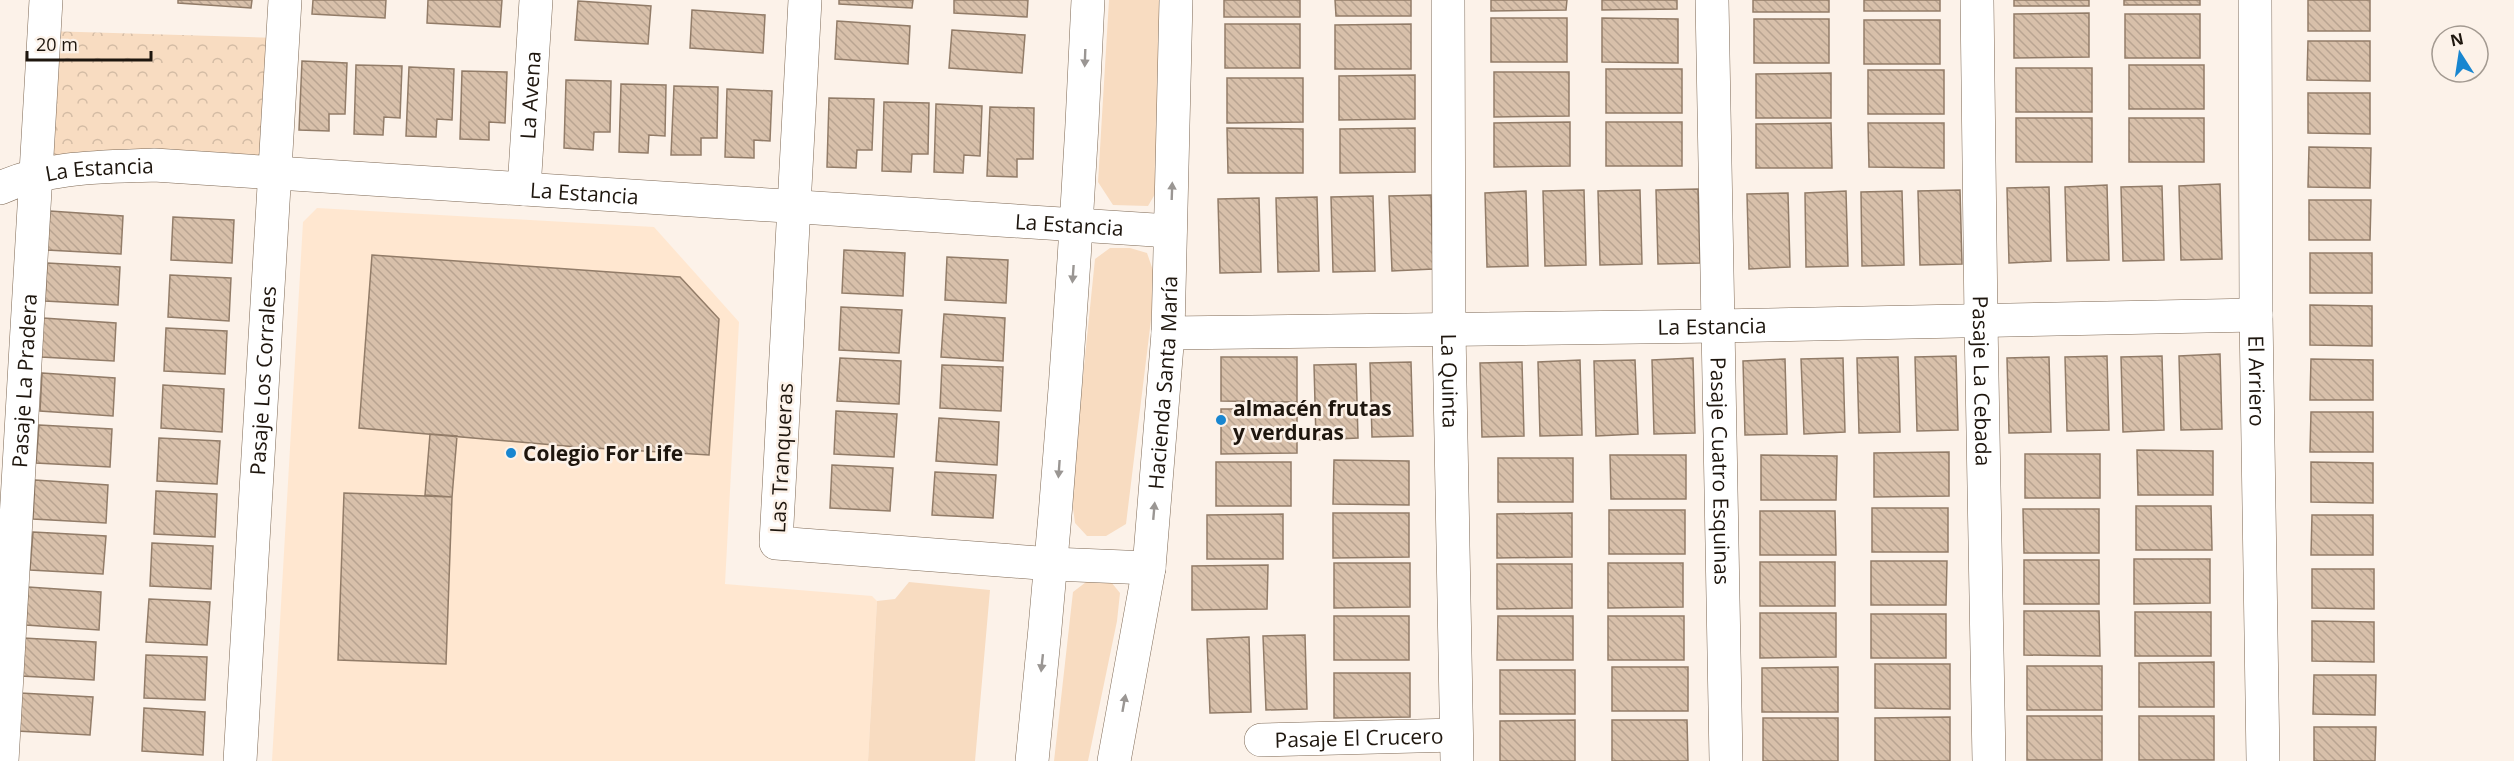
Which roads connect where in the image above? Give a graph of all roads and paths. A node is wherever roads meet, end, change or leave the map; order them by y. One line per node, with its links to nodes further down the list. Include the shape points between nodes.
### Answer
1 (46, 0): 12 (street, Pasaje La Pradera)
2 (285, 0): 11 (street, Pasaje Los Corrales)
3 (536, 0): 14 (street, La Avena)
4 (806, 0): 15 (street, Las Tranqueras)
5 (1088, 0): 16 (street, one-way to 16)
6 (1176, 0): 17 (street, Hacienda Santa María, one-way to 6)
7 (1448, 0): 21 (street, La Quinta)
8 (1712, 0): 20 (street, Pasaje Cuatro Esquinas)
9 (1977, 0): 19 (street, Pasaje La Cebada)
10 (2254, 0): 18 (street, El Arriero)
11 (274, 173): 12 (street, La Estancia, via 154,165 77,168); 14 (street, La Estancia); 28 (street, Pasaje Los Corrales)
12 (35, 176): 13 (street, La Estancia); 27 (street, Pasaje La Pradera)
13 (0, 188)
14 (524, 189): 15 (street, La Estancia)
15 (794, 207): 16 (street, La Estancia); 23 (street, Las Tranqueras, via 776,543)
16 (1076, 225): 17 (street, La Estancia); 23 (street, one-way to 23)
17 (1170, 231): 22 (street, Hacienda Santa María)
18 (2256, 315): 19 (street, La Estancia); 33 (street, El Arriero)
19 (1981, 321): 20 (street, La Estancia); 32 (street, Pasaje La Cebada)
20 (1718, 326): 21 (street, La Estancia); 31 (street, Pasaje Cuatro Esquinas)
21 (1449, 330): 22 (street, La Estancia); 26 (street, La Quinta)
22 (1168, 333): 24 (street, Hacienda Santa María, one-way to 22)
23 (1053, 564): 24 (street, Las Tranqueras); 29 (street, one-way to 29)
24 (1149, 568): 30 (street, Hacienda Santa María, one-way to 24)
25 (1261, 740): 26 (street, Pasaje El Crucero)
26 (1456, 748)
27 (2, 761)
28 (240, 761)
29 (1032, 761)
30 (1114, 761)
31 (1726, 761)
32 (1989, 761)
33 (2263, 761)

